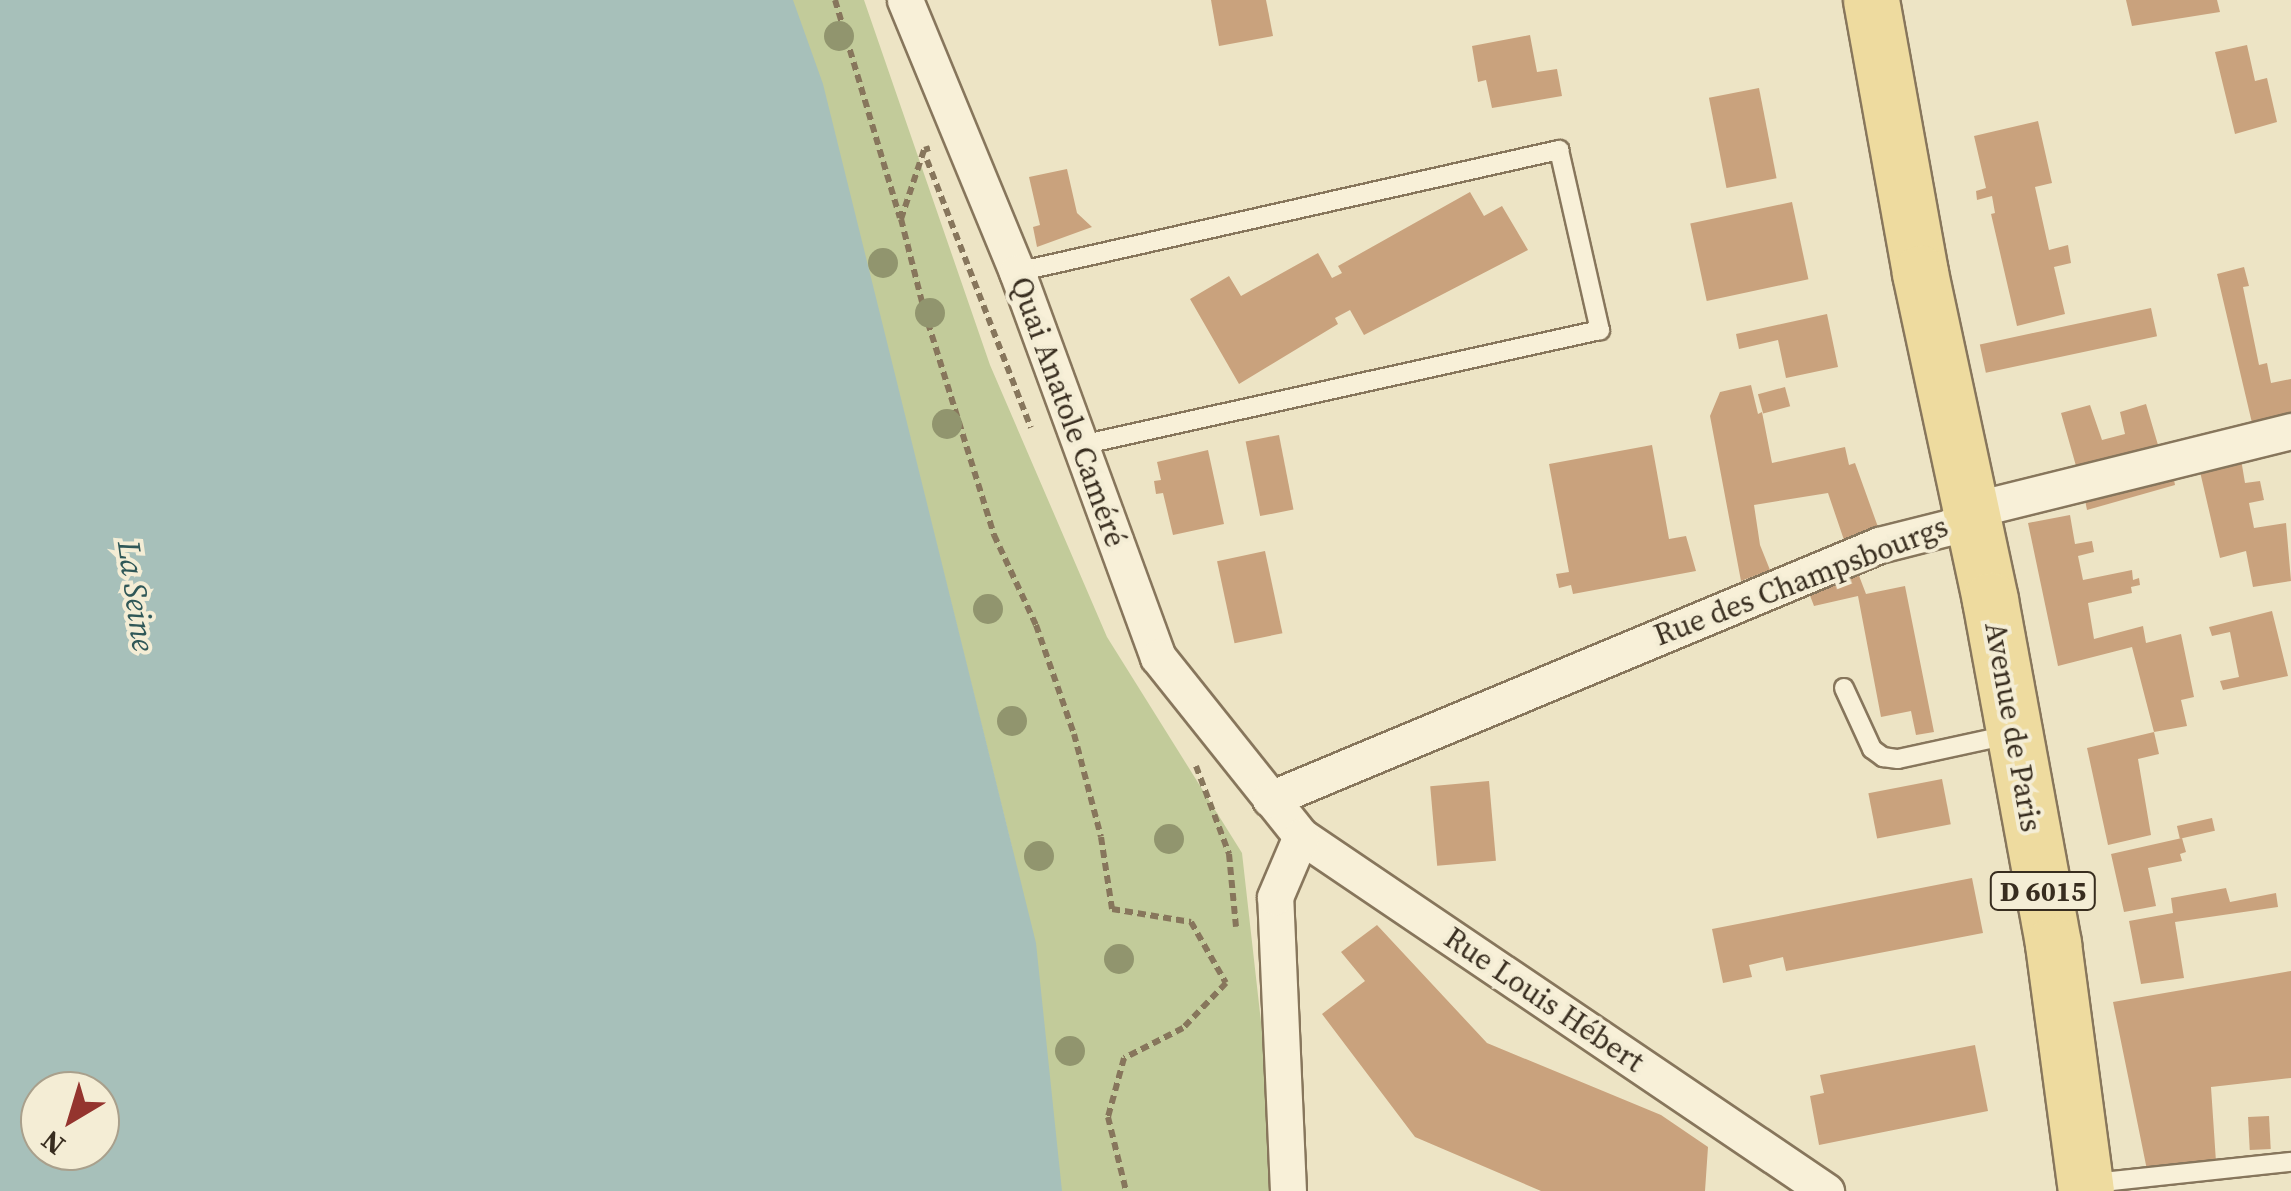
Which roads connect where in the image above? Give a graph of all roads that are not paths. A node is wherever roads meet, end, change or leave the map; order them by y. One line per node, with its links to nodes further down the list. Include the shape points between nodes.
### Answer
1 (905, 0): 4 (street, Quai Anatole Caméré)
2 (1839, 0): 5 (main road, Avenue de Paris / D 6015)
3 (1872, 0): 5 (main road, Avenue de Paris / D 6015)
4 (1017, 272): 7 (street, Quai Anatole Caméré); 7 (lane, via 1559,150 1600,330)
5 (1920, 273): 8 (main road, Avenue de Paris / D 6015)
6 (2291, 432): 8 (street, Rue des Champsbourgs)
7 (1081, 446): 11 (street, Quai Anatole Caméré, via 1158,657)
8 (1972, 510): 10 (main road, Avenue de Paris / D 6015); 11 (street, Rue des Champsbourgs, via 1950,528 1878,545)
9 (1844, 688): 10 (lane, via 1872,749 1883,757)
10 (2014, 734): 15 (main road, Avenue de Paris / D 6015, via 2053,944)
11 (1270, 799): 12 (street, Rue Louis Hébert)
12 (1301, 836): 14 (street, Rue Louis Hébert); 16 (street, via 1275,897)
13 (2291, 1162): 15 (lane)
14 (1809, 1185)
15 (2083, 1189)
16 (1288, 1191)

